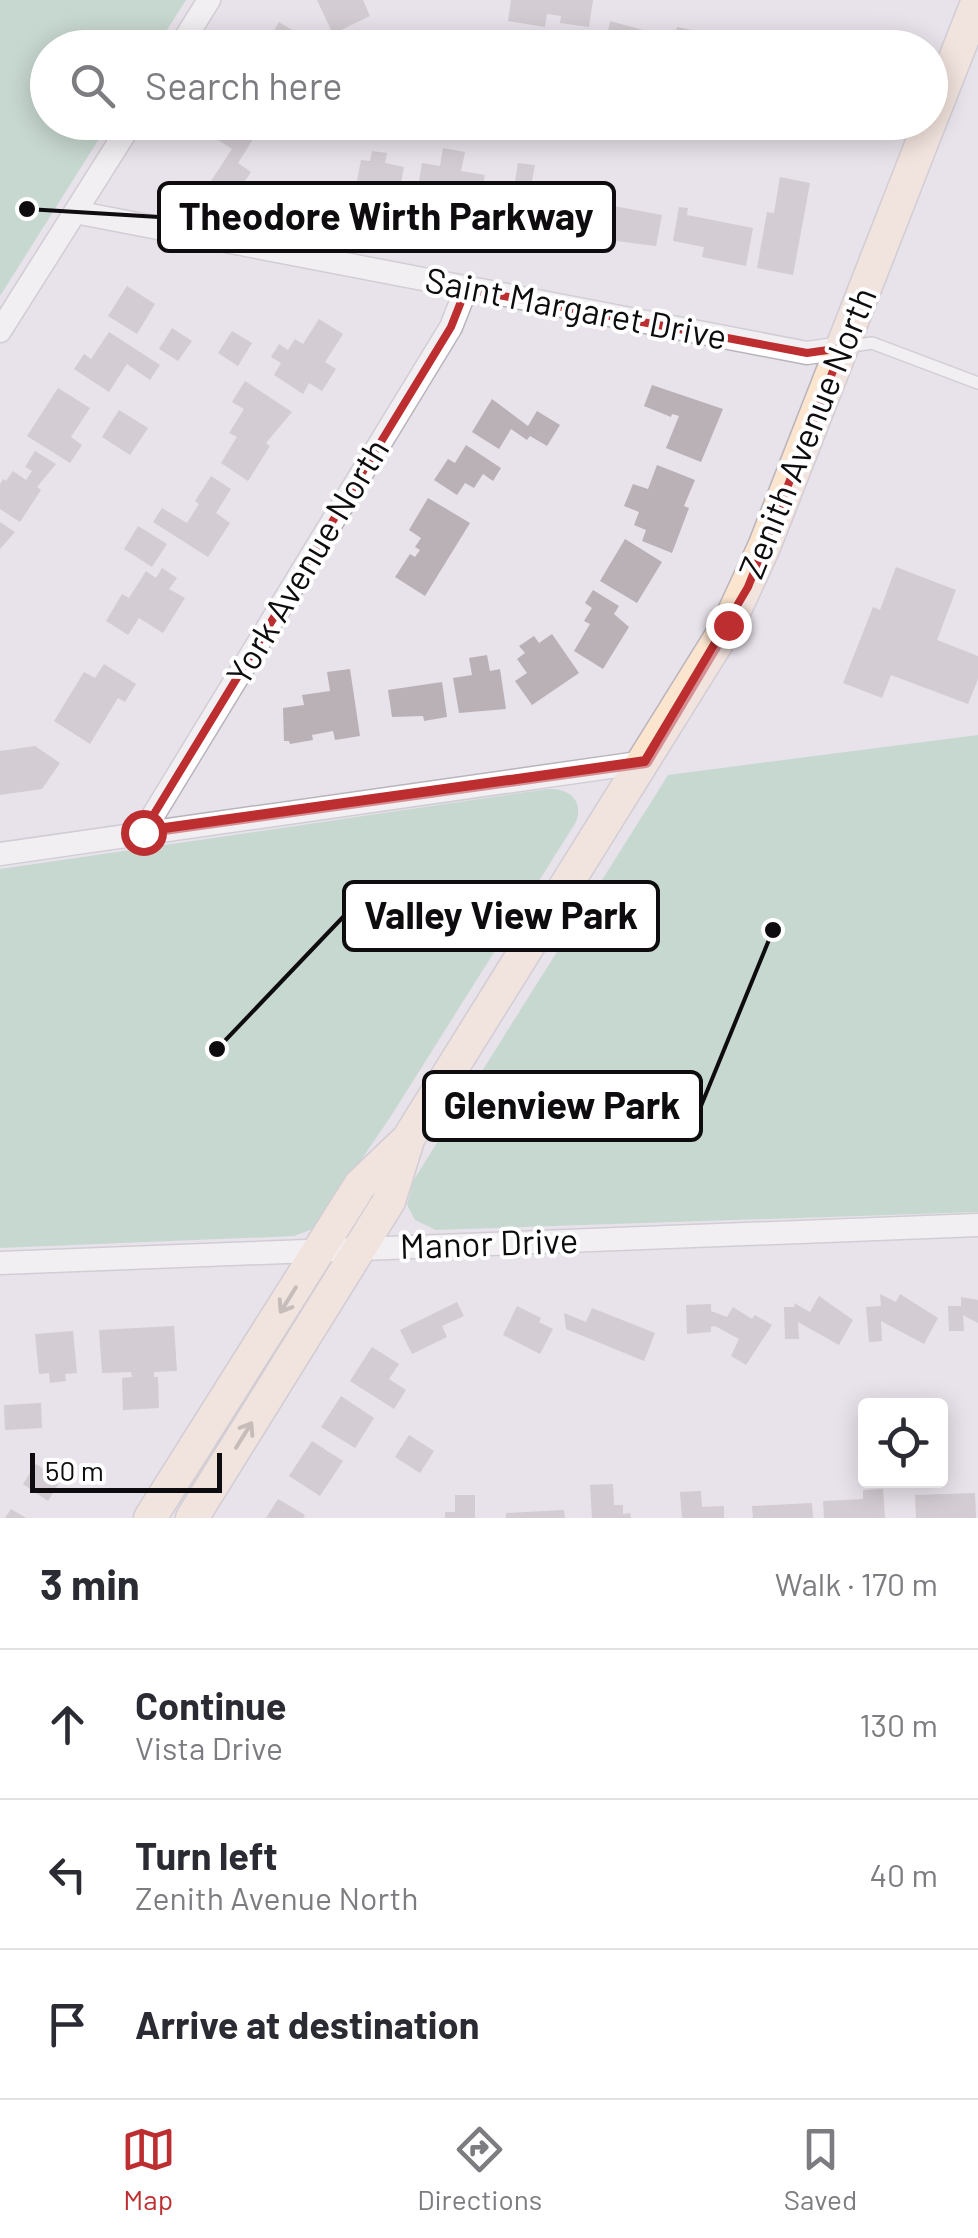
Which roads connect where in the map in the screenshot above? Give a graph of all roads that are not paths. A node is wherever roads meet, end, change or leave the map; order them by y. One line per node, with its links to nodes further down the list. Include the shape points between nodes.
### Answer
1 (210, 0): 3 (street)
2 (972, 3): 4 (street, Zenith Avenue North)
3 (191, 30)
4 (948, 71)
5 (121, 140): 7 (street)
6 (923, 140): 10 (street, Zenith Avenue North)
7 (75, 212): 8 (street, Saint Margaret Drive); 9 (street)
8 (466, 289): 10 (street, Saint Margaret Drive, via 807,353); 13 (street, York Avenue North, via 451,327)
9 (0, 332)
10 (842, 348): 11 (lane, via 872,343); 12 (street, Zenith Avenue North, via 748,586)
11 (978, 383)
12 (646, 762): 13 (street); 15 (street, Zenith Avenue North)
13 (143, 832): 14 (street)
14 (0, 854)
15 (408, 1139): 17 (street, Zenith Avenue North, via 389,1201); 18 (street, Zenith Avenue North, via 360,1186)
16 (978, 1225): 17 (street, Manor Drive)
17 (360, 1248): 18 (street, Manor Drive); 21 (street, Zenith Avenue North, one-way to 17)
18 (320, 1250): 19 (street, Manor Drive); 20 (street, Zenith Avenue North, one-way to 20)
19 (0, 1263)
20 (150, 1518)
21 (192, 1518)

